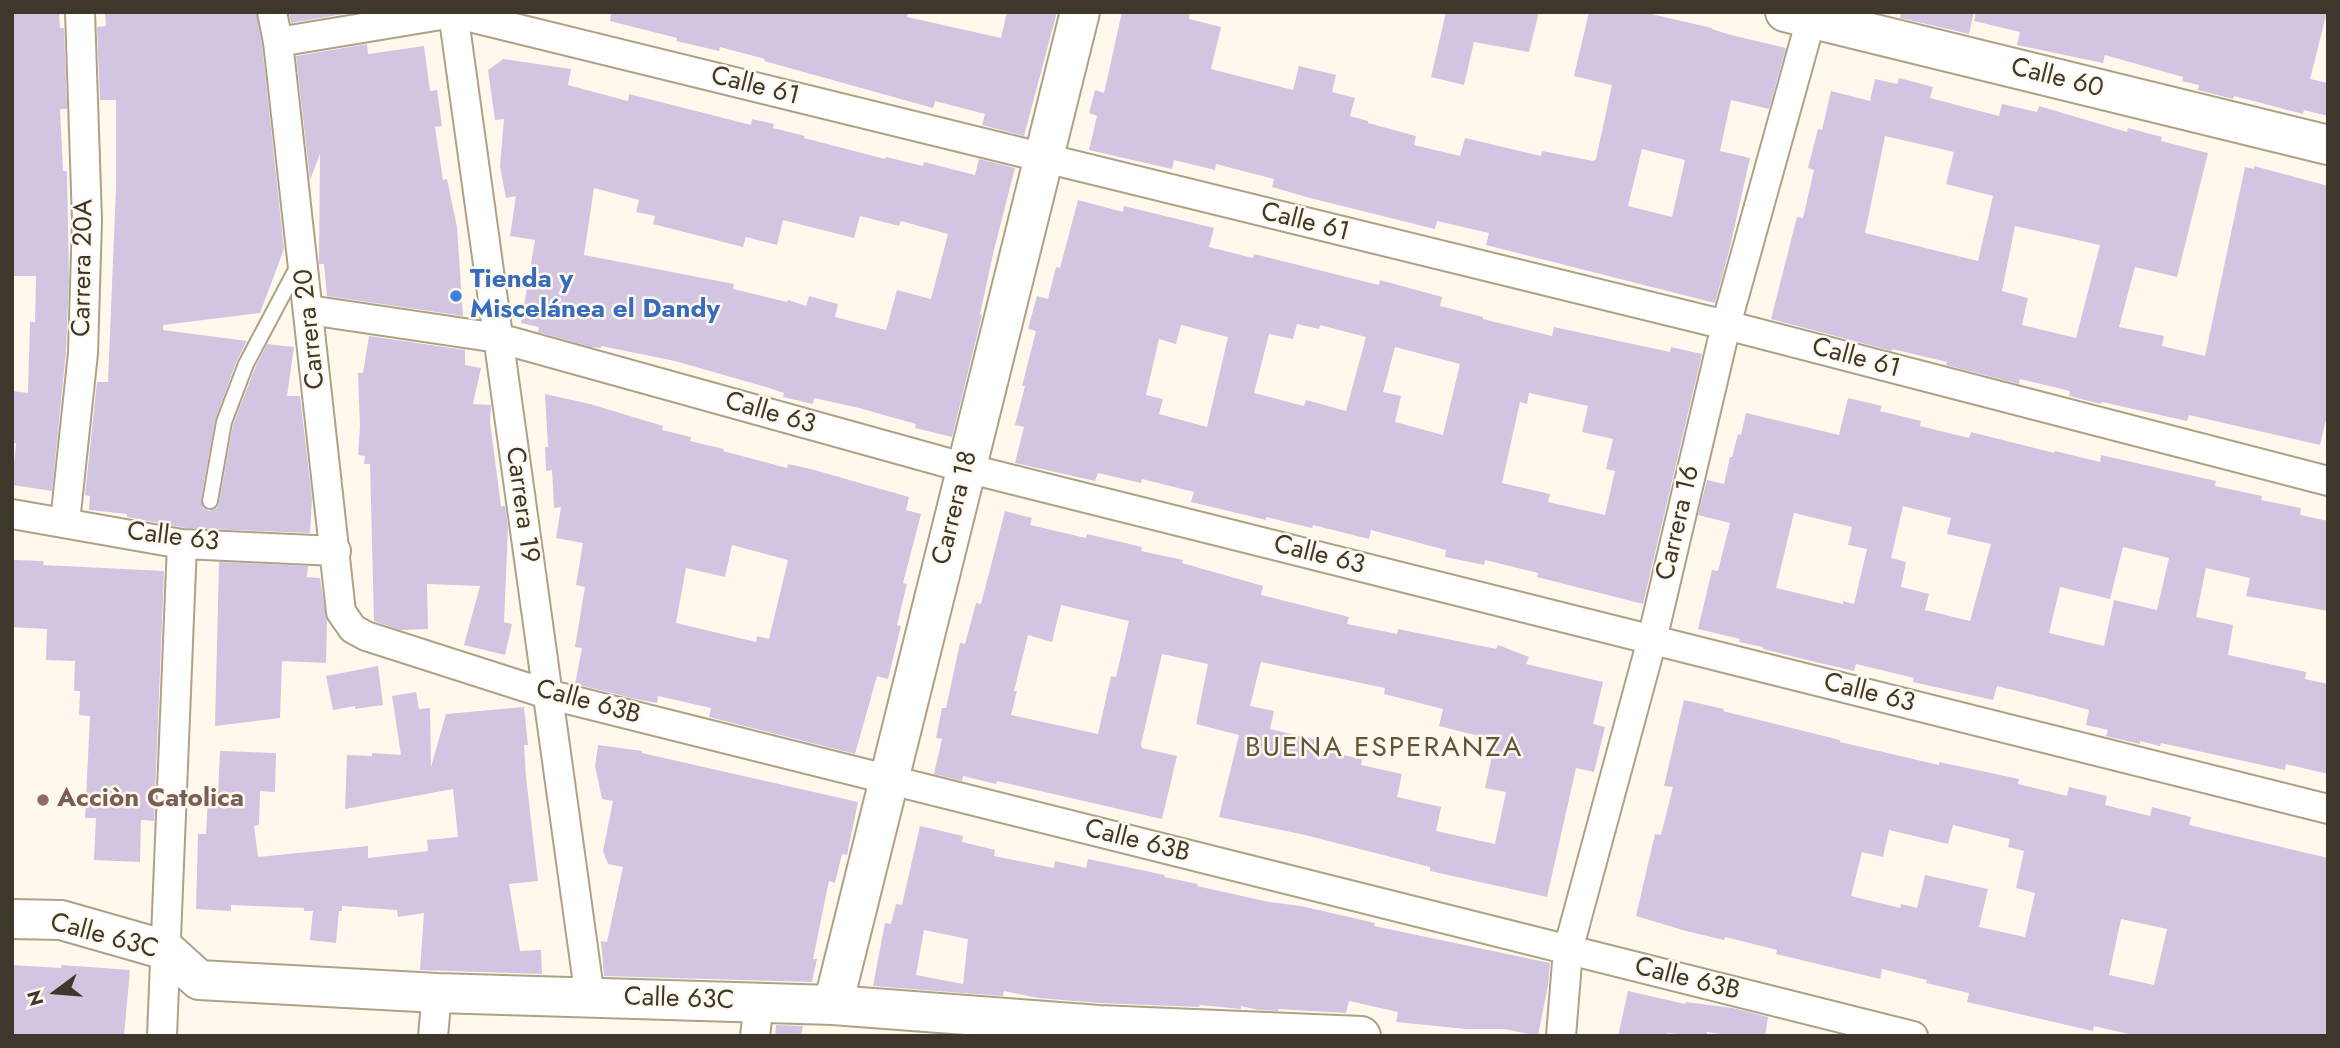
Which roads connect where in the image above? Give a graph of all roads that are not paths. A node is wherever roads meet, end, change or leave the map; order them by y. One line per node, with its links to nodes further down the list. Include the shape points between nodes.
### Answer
1 (80, 12): 17 (street, Carrera 20A, via 88,220 83,353)
2 (272, 12): 6 (street, Carrera 20)
3 (1080, 12): 8 (street, Carrera 18)
4 (453, 13): 6 (street, Calle 61); 8 (street, Calle 61); 12 (street, Carrera 19)
5 (1803, 15): 7 (street, Calle 60); 11 (street, Carrera 16)
6 (278, 42): 9 (street, Carrera 20)
7 (2328, 145)
8 (1044, 159): 11 (street, Calle 61); 13 (street, Carrera 18)
9 (303, 257): 10 (street, Carrera 20); 15 (lane, via 246,364 224,422)
10 (309, 310): 12 (street, Calle 63); 19 (street, Carrera 20)
11 (1726, 325): 14 (street, Calle 61); 21 (street, Carrera 16)
12 (498, 338): 13 (street, Calle 63); 22 (street, Carrera 19)
13 (966, 468): 21 (street, Calle 63); 23 (street, Carrera 18)
14 (2328, 481)
15 (211, 501)
16 (12, 514): 17 (street, Calle 63)
17 (65, 522): 18 (street, Calle 63)
18 (182, 544): 19 (street, Calle 63); 26 (street)
19 (336, 551): 20 (street, Carrera 20, via 341,612 353,629)
20 (366, 636): 22 (street, Calle 63B)
21 (1652, 639): 24 (street, Calle 63); 27 (street, Carrera 16)
22 (547, 694): 23 (street, Calle 63B); 29 (street, Carrera 19)
23 (889, 779): 27 (street, Calle 63B); 30 (street, Carrera 18)
24 (2328, 809)
25 (12, 919): 26 (street, Calle 63C, via 61,920)
26 (166, 950): 28 (street, Calle 63C, via 199,980); 34 (street)
27 (1568, 950): 37 (street, Carrera 16); 38 (street, Calle 63B)
28 (437, 993): 29 (street, Calle 63C); 35 (street)
29 (590, 998): 31 (street, Calle 63C)
30 (833, 1005): 31 (street, Calle 63C); 32 (street, Calle 63C)
31 (757, 1019)
32 (1099, 1030): 33 (street, Calle 63C)
33 (1313, 1034): 36 (street, Calle 63C)
34 (162, 1036)
35 (433, 1036)
36 (1361, 1036)
37 (1561, 1036)
38 (1913, 1036)

